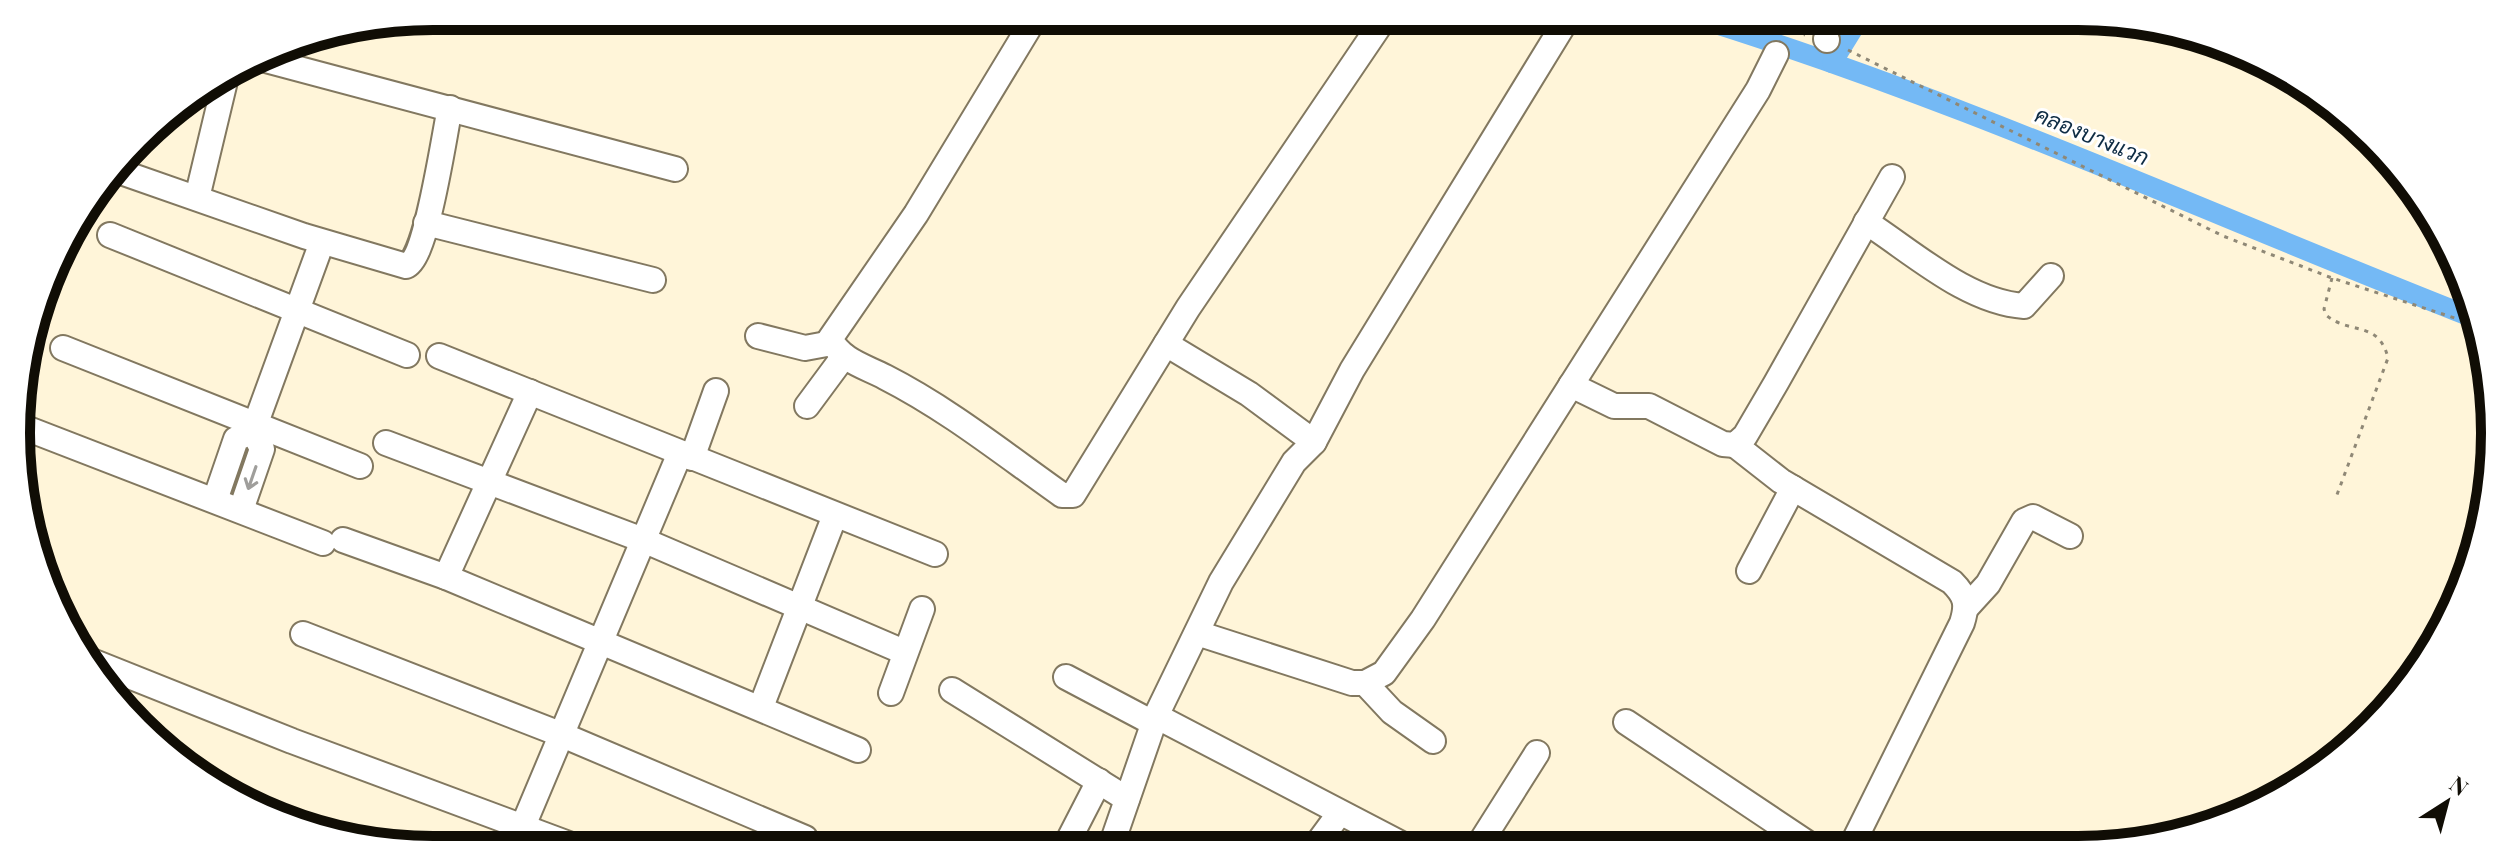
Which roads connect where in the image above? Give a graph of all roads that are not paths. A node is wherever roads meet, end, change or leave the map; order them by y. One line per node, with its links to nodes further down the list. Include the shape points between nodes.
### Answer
1 (1028, 30): 22 (street, via 916,214 837,325 830,339)
2 (1377, 30): 20 (street)
3 (1560, 30): 31 (street, via 1352,370)
4 (1781, 45): 25 (street, via 1758,90)
5 (276, 63): 7 (street)
6 (223, 89): 11 (street)
7 (450, 108): 8 (street); 13 (street)
8 (675, 169)
9 (125, 173): 11 (street)
10 (1892, 177): 12 (street)
11 (197, 198): 13 (street, via 406,266 417,257)
12 (1866, 222): 16 (street, via 1980,296 2003,304 2024,306); 33 (street, via 1753,423)
13 (426, 223): 17 (street)
14 (110, 235): 18 (street)
15 (318, 253): 18 (street)
16 (2051, 276)
17 (653, 280)
18 (297, 311): 23 (street); 29 (street)
19 (758, 336): 22 (street)
20 (1166, 344): 22 (street, via 1073,495 1062,495 925,398); 31 (street, via 1249,394)
21 (63, 348): 29 (street)
22 (838, 350): 28 (street)
23 (407, 355)
24 (439, 356): 27 (street)
25 (1571, 385): 33 (street, via 1614,406 1649,406 1723,444); 55 (street, via 1423,619 1384,673)
26 (716, 391): 34 (street)
27 (530, 392): 34 (street); 36 (street)
28 (807, 406)
29 (254, 428): 35 (street); 38 (street, via 236,439); 39 (street, one-way to 39, via 262,449)
30 (30, 430): 38 (street)
31 (1314, 442): 49 (street, via 1294,462 1221,582)
32 (386, 443): 36 (street)
33 (1735, 445): 37 (street)
34 (686, 456): 40 (street); 42 (street)
35 (360, 466)
36 (488, 483): 42 (street); 45 (street)
37 (1793, 488): 44 (street); 47 (street, via 1952,582 1964,594)
38 (215, 500): 39 (street)
39 (241, 510): 45 (street)
40 (835, 515): 43 (street); 46 (street)
41 (2070, 536): 47 (street, via 2033,517 2024,521 1988,584)
42 (643, 540): 46 (street); 51 (street)
43 (935, 554)
44 (1749, 571)
45 (446, 577): 51 (street)
46 (798, 607): 52 (street); 58 (street)
47 (1967, 607): 77 (street)
48 (922, 609): 52 (street)
49 (1197, 633): 55 (street); 59 (street)
50 (303, 634): 61 (street)
51 (601, 642): 58 (street); 61 (street)
52 (904, 652): 57 (street)
53 (1066, 677): 59 (street)
54 (113, 678): 68 (street)
55 (1365, 683): 62 (street, via 1392,712)
56 (952, 690): 65 (street)
57 (891, 693)
58 (761, 707): 63 (street)
59 (1155, 720): 66 (street); 67 (street)
60 (1626, 722): 76 (street)
61 (560, 734): 68 (street); 70 (street)
62 (1433, 741)
63 (858, 750)
64 (1537, 753): 75 (street)
65 (1099, 781): 66 (street); 71 (street)
66 (1127, 799): 72 (street)
67 (1339, 814): 73 (street); 74 (street)
68 (523, 826): 69 (street)
69 (549, 836)
70 (800, 836)
71 (1071, 836)
72 (1114, 836)
73 (1323, 836)
74 (1384, 836)
75 (1485, 836)
76 (1797, 836)
77 (1856, 836)

